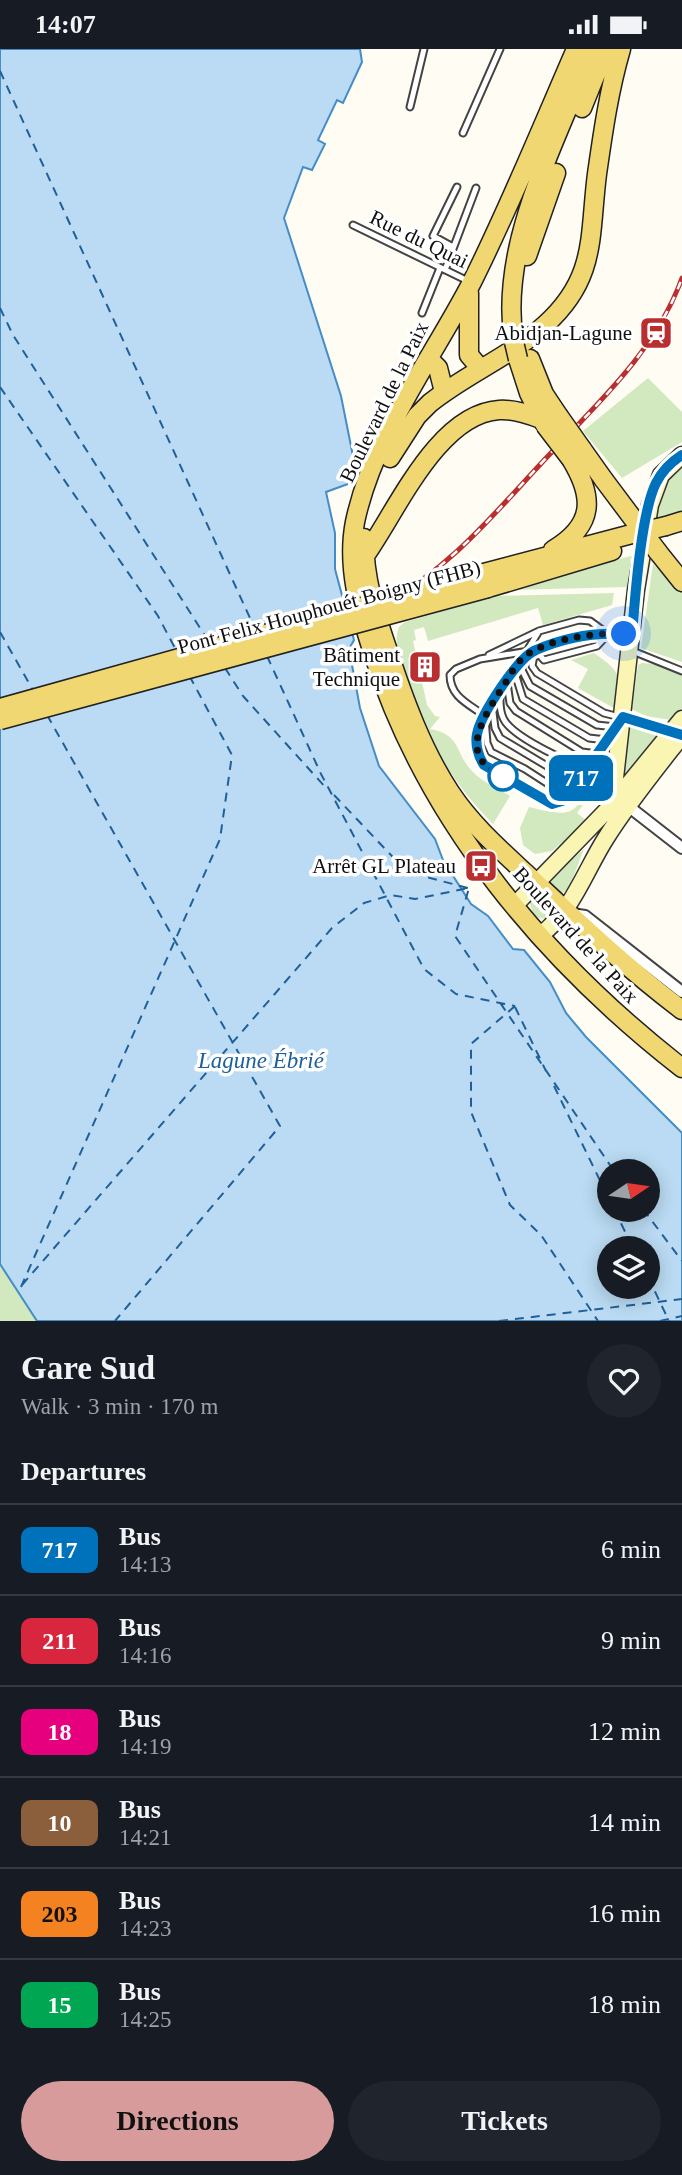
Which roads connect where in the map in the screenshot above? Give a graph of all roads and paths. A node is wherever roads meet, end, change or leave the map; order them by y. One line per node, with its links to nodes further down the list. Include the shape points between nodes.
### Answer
1 (425, 49): 7 (lane)
2 (500, 49): 8 (lane)
3 (576, 49): 14 (main road, Boulevard de la Paix)
4 (592, 49): 17 (main road, via 537,189 513,268 510,310)
5 (606, 49): 17 (main road, via 524,265)
6 (621, 49): 19 (main road, Boulevard de la Paix, via 610,86 587,262 576,285 546,324)
7 (410, 107)
8 (463, 133)
9 (457, 187): 12 (lane, via 433,236)
10 (476, 188): 12 (lane)
11 (353, 225): 13 (lane, Rue du Quai)
12 (453, 247): 13 (lane)
13 (443, 269): 14 (lane, Rue du Quai); 15 (lane)
14 (471, 282): 16 (main road, Boulevard de la Paix); 19 (main road, via 467,307)
15 (422, 313)
16 (438, 342): 18 (main road, Boulevard de la Paix); 19 (main road)
17 (521, 347): 21 (main road, via 540,386)
18 (429, 359): 20 (main road, via 438,368); 55 (main road, Boulevard de la Paix, via 365,489 353,542 355,586 377,665 414,758 440,806)
19 (474, 361): 20 (main road, Boulevard de la Paix)
20 (444, 392): 26 (main road, Boulevard de la Paix, via 417,416 386,465 366,524)
21 (548, 420): 22 (main road, bridge); 26 (main road, via 499,409 466,421 427,460)
22 (576, 454): 27 (main road, via 588,498 581,525 565,543); 29 (main road, bridge, via 604,480)
23 (682, 455): 32 (main road, via 655,486)
24 (675, 529): 25 (main road, Pont Felix Houphouét Boigny (FHB), bridge)
25 (629, 541): 27 (main road, Pont Felix Houphouét Boigny (FHB)); 28 (main road, Pont Felix Houphouét Boigny (FHB))
26 (364, 558): 54 (main road, Boulevard de la Paix, via 384,641 417,730 472,823)
27 (541, 558): 28 (main road, Pont Felix Houphouét Boigny (FHB))
28 (486, 581): 42 (main road, Pont Felix Houphouét Boigny (FHB), bridge); 44 (main road, Pont Felix Houphouét Boigny (FHB), bridge)
29 (682, 582)
30 (539, 631): 31 (lane, via 579,620); 34 (lane); 36 (lane)
31 (609, 633): 32 (lane); 32 (lane); 33 (lane, via 592,633); 33 (lane, via 597,646 544,660)
32 (631, 642): 38 (lane); 45 (main road)
33 (535, 650): 34 (lane); 35 (lane); 45 (lane, via 532,666 537,673)
34 (526, 651): 35 (lane); 36 (lane)
35 (522, 658): 37 (lane); 45 (lane, via 530,686 597,725)
36 (480, 659): 43 (lane, via 456,669 450,675 450,687)
37 (514, 670): 39 (lane); 47 (lane, via 523,699 589,738)
38 (682, 671)
39 (507, 681): 40 (lane); 48 (lane, via 516,711 582,752)
40 (500, 692): 41 (lane); 49 (lane, via 507,724 574,765)
41 (492, 705): 43 (lane); 50 (lane, via 500,738 567,778)
42 (0, 708)
43 (485, 716): 51 (lane, via 491,752 559,791); 51 (lane, via 477,733 484,765 552,804 565,800)
44 (0, 720)
45 (619, 722): 46 (lane); 47 (lane); 52 (main road, via 614,787)
46 (679, 730): 52 (main road)
47 (606, 740): 48 (lane)
48 (597, 754): 49 (lane)
49 (590, 765): 50 (lane)
50 (580, 778): 51 (lane)
51 (572, 791)
52 (623, 801): 53 (street); 54 (main road); 56 (main road)
53 (682, 848)
54 (535, 882): 55 (main road); 56 (main road, Boulevard de la Paix)
55 (514, 906): 57 (main road, Boulevard de la Paix)
56 (567, 912): 57 (main road); 58 (street, via 586,916); 59 (main road, Boulevard de la Paix, via 639,978)
57 (540, 935): 60 (main road, Boulevard de la Paix, via 615,1013)
58 (682, 992)
59 (682, 1010)
60 (682, 1068)

